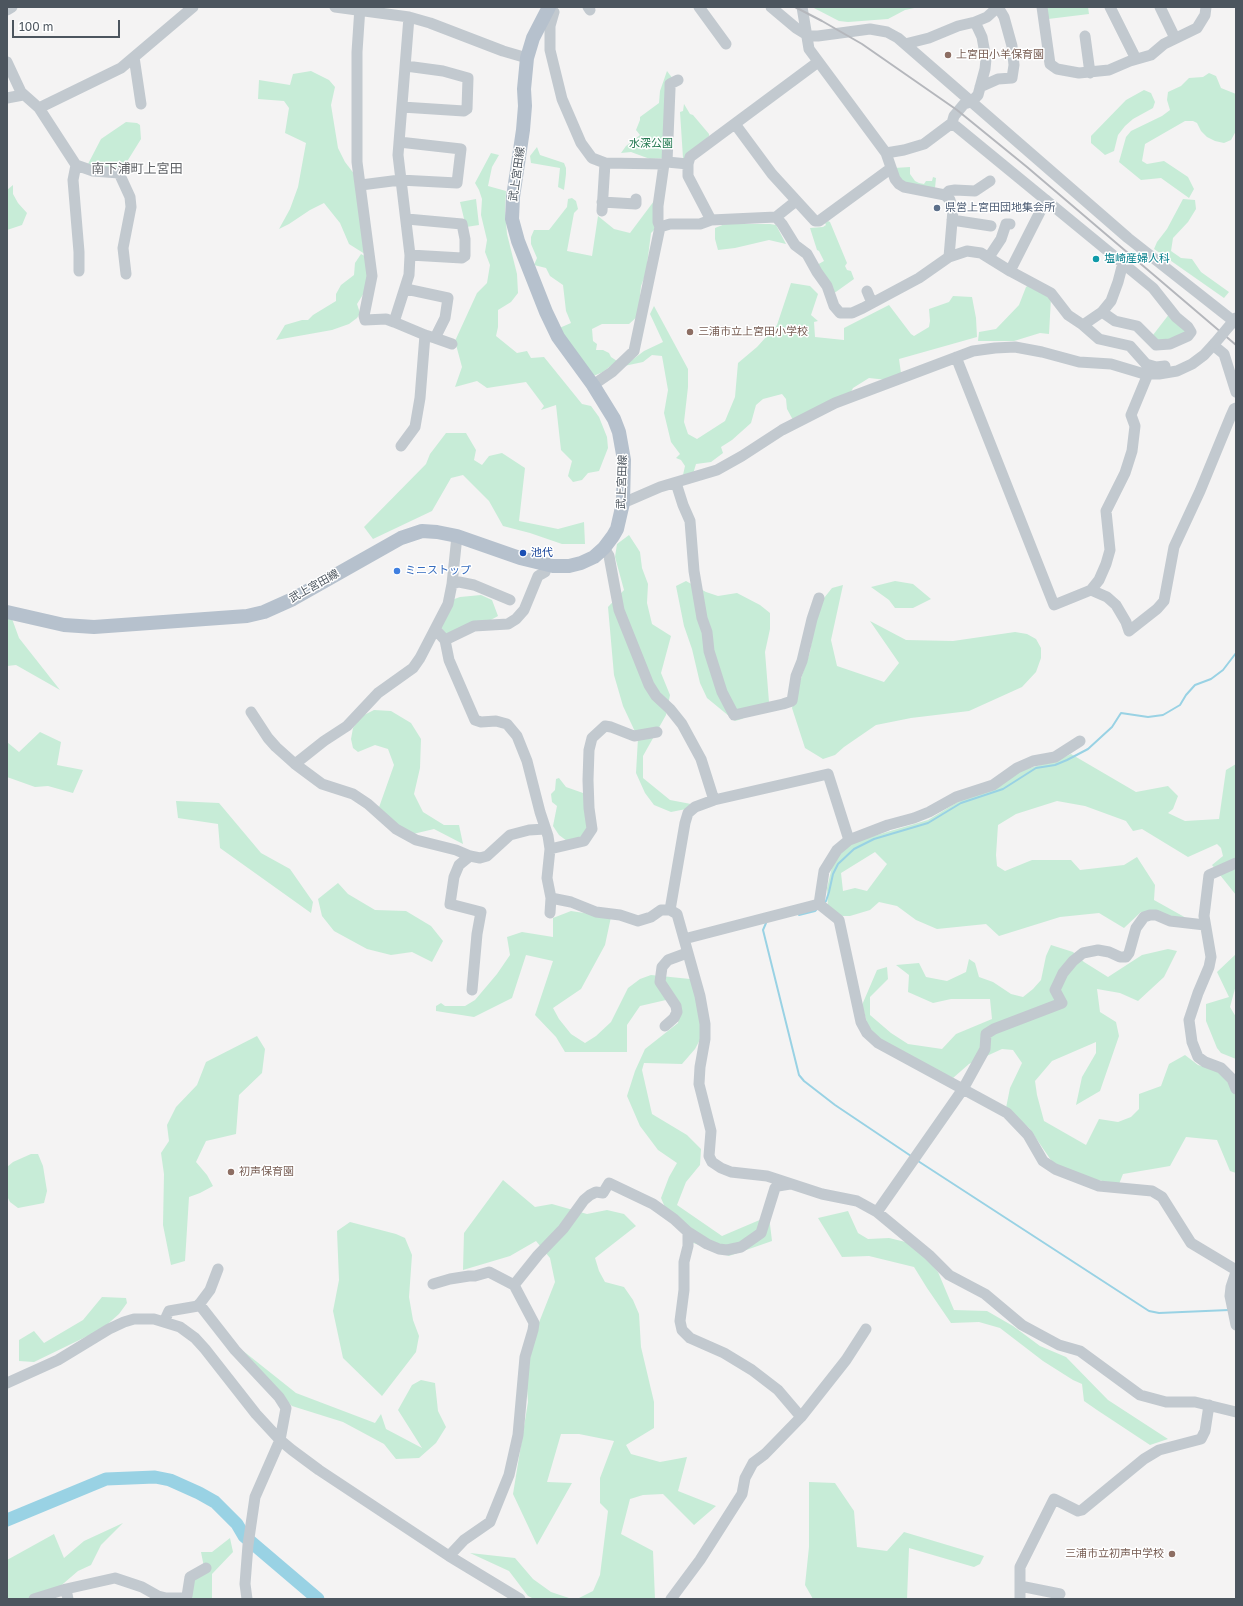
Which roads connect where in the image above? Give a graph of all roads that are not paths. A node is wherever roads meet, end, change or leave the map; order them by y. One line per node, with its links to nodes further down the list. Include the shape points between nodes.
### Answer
1 (12, 7): 13 (street)
2 (193, 7): 22 (street)
3 (335, 7): 12 (street)
4 (548, 7): 23 (main road, 武上宮田線, via 533,38); 41 (street, via 554,12 550,26 550,50 562,98 582,143 592,158)
5 (699, 7): 20 (street)
6 (771, 7): 17 (street)
7 (802, 7): 17 (street)
8 (998, 7): 16 (street, via 987,17); 30 (street, via 1004,17 1012,46 1012,78 998,79)
9 (1042, 7): 28 (street, via 1050,64 1057,69)
10 (1160, 7): 19 (street)
11 (1206, 7): 19 (street, via 1205,15 1197,28)
12 (360, 9): 15 (street); 48 (street, via 356,162)
13 (7, 10)
14 (1114, 10): 24 (street, via 1127,34)
15 (409, 17): 23 (street, via 503,52); 27 (street)
16 (975, 22): 21 (street); 30 (street, via 982,37 986,59)
17 (806, 34): 21 (street, via 818,36 870,29 887,32); 26 (street, via 809,49)
18 (1085, 36): 28 (street)
19 (1175, 38): 24 (street, via 1151,55)
20 (726, 44)
21 (905, 44): 33 (street)
22 (134, 57): 34 (street); 36 (street, via 109,74)
23 (527, 58): 81 (main road, 武上宮田線, via 523,130 512,219 518,241 558,337)
24 (1136, 59): 28 (street, via 1113,69)
25 (7, 62): 31 (street)
26 (818, 62): 38 (street); 40 (street)
27 (406, 66): 35 (street); 35 (street, via 443,71 468,78 467,109 464,111)
28 (1090, 73)
29 (678, 80): 42 (street, via 670,84)
30 (980, 87): 33 (street, via 978,95)
31 (23, 95): 32 (street); 36 (street)
32 (7, 98)
33 (971, 102): 37 (street, via 964,104 954,116); 73 (street, via 1133,242)
34 (141, 104)
35 (402, 107): 39 (street)
36 (39, 108): 44 (street)
37 (952, 123): 40 (street, via 924,144); 50 (street)
38 (735, 124): 43 (street, via 690,157); 51 (street, via 772,174)
39 (399, 142): 46 (street); 46 (street, via 458,148 461,151 457,183)
40 (886, 153): 45 (street)
41 (604, 163): 42 (street); 52 (street, via 602,206)
42 (665, 163): 43 (street); 59 (street, via 658,206)
43 (688, 164): 55 (street, via 688,176)
44 (76, 165): 64 (street, via 73,180); 66 (street, via 93,171 119,173 130,197 131,207 123,248)
45 (890, 170): 49 (street, via 899,184); 51 (street, via 819,221 815,221)
46 (400, 180): 48 (street); 54 (street)
47 (990, 181): 49 (street, via 975,191 955,190)
48 (361, 185): 72 (street, via 372,276 364,316 365,320 386,319)
49 (945, 195): 56 (street, via 950,200 953,210)
50 (1046, 200): 63 (street); 65 (street)
51 (796, 201): 53 (street)
52 (631, 204)
53 (776, 217): 55 (street); 69 (street, via 795,245 807,254 840,313 852,313)
54 (407, 219): 60 (street); 60 (street, via 462,224 464,238 465,256 462,258)
55 (711, 220): 59 (street, via 700,224 670,224)
56 (952, 220): 58 (street); 61 (street)
57 (1010, 224): 62 (street, via 1006,224 1001,239)
58 (991, 226)
59 (660, 227): 81 (street, via 634,351 612,372)
60 (410, 255): 67 (street)
61 (949, 257): 62 (street, via 967,251 982,253); 69 (street, via 919,278)
62 (989, 257): 65 (street)
63 (1123, 263): 70 (street, via 1111,301); 70 (street, via 1153,288 1190,330 1190,334 1170,344 1156,345 1137,326 1114,321)
64 (79, 271)
65 (1010, 271): 74 (street, via 1052,293 1068,315)
66 (126, 274)
67 (406, 289): 72 (street); 75 (street, via 448,298 445,318)
68 (867, 291): 69 (street)
69 (872, 303)
70 (1102, 312): 74 (street)
71 (1236, 318): 77 (street, bridge)
72 (394, 322): 75 (street)
73 (1236, 323)
74 (1083, 324): 78 (street, via 1099,339 1130,346 1152,367 1166,366)
75 (430, 336): 76 (street); 84 (street, via 415,427)
76 (452, 344)
77 (1214, 344): 78 (street); 82 (street, via 1224,354)
78 (1204, 355): 80 (street, via 1177,371)
79 (956, 357): 80 (street, via 987,348 1015,347 1079,362 1111,364); 85 (street, via 835,403 782,430 718,470); 91 (street, via 1054,605)
80 (1148, 374): 91 (street, via 1131,414 1135,426 1132,451 1125,473 1106,511 1110,550 1099,580)
81 (593, 385): 86 (main road, 武上宮田線, via 614,419 621,439 624,460)
82 (1236, 392)
83 (1236, 408): 91 (street, via 1174,547 1164,601 1157,610 1129,631 1116,606 1106,597)
84 (401, 446)
85 (676, 483): 86 (street); 92 (street, via 690,521 694,571 707,632 708,651 722,692 734,715 792,701 796,676)
86 (623, 503): 88 (main road, 武上宮田線, via 617,529)
87 (457, 536): 89 (main road, 武上宮田線); 90 (street); 94 (main road, 武上宮田線, via 430,531 408,535 293,599 264,612 247,616 90,627 64,625)
88 (604, 548): 89 (main road, 武上宮田線, via 581,563 569,566); 101 (street, via 608,556 619,610 649,685 682,724 701,759)
89 (547, 565): 96 (street, via 544,572 538,576 524,610 516,619 508,624 474,626)
90 (452, 584): 93 (street, via 458,582 474,585); 95 (street, via 448,604)
91 (1091, 590)
92 (819, 598)
93 (510, 600)
94 (7, 612)
95 (435, 629): 96 (street); 100 (street, via 413,668 378,693 347,726)
96 (445, 640): 102 (street, via 449,660 475,720 496,720 507,724 517,736 527,761)
97 (251, 712): 100 (street, via 268,738)
98 (657, 732): 104 (street, via 634,736 605,726 592,738 588,780 592,829 584,841)
99 (1080, 741): 103 (street, via 1055,757 1033,761 1017,768 993,785 956,797 914,818)
100 (295, 764): 105 (street, via 322,784 354,794 396,829 416,840)
101 (714, 800): 103 (street, via 828,774); 109 (street, via 695,807 688,813)
102 (545, 829): 104 (street); 105 (street, via 518,832 503,840 487,856)
103 (849, 840): 108 (street, via 837,850 824,871)
104 (550, 849): 107 (street)
105 (470, 856): 114 (street, via 459,865 454,877 450,904 481,912)
106 (1236, 863): 111 (street, via 1209,875)
107 (550, 898): 109 (street, via 638,921 651,917 661,910); 110 (street)
108 (821, 906): 112 (street); 116 (street, via 839,920 861,1022 867,1033 878,1042)
109 (670, 910): 112 (street, via 677,914)
110 (550, 913)
111 (1205, 924): 116 (street, via 1170,921 1150,915 1144,917 1136,928 1126,957 1098,950 1083,953 1063,973 1055,990 1062,1003 986,1034 985,1049); 117 (street, via 1211,957 1189,1020 1192,1042 1198,1057 1221,1068 1232,1079)
112 (684, 939): 113 (street)
113 (687, 953): 115 (street, via 668,960 662,967 660,982 676,1006 677,1012); 118 (street, via 700,996 705,1024 699,1084 711,1131 709,1156 712,1162 731,1172 767,1176)
114 (472, 990)
115 (665, 1026)
116 (963, 1089): 119 (street); 122 (street, via 1007,1113 1028,1135 1043,1161 1054,1169 1099,1186 1152,1191 1162,1197 1191,1243)
117 (1236, 1089)
118 (792, 1183): 119 (street, via 822,1194 857,1200); 120 (street, via 775,1188 762,1233 741,1247 719,1249)
119 (877, 1212): 130 (street, via 950,1275 985,1294 1038,1335 1080,1351 1140,1395 1166,1402 1195,1402)
120 (688, 1232): 124 (street, via 653,1204 609,1183 603,1193 596,1192 584,1200 564,1229 538,1255); 132 (street, via 680,1321 682,1330 690,1338 724,1352 752,1370 778,1390)
121 (218, 1269): 125 (street, via 210,1290)
122 (1236, 1271): 126 (street, via 1231,1287)
123 (433, 1284): 124 (street, via 489,1272)
124 (514, 1285): 134 (street, via 534,1324 524,1364 518,1436 509,1475 490,1522 464,1540)
125 (199, 1304): 127 (street, via 169,1311); 133 (street, via 286,1408)
126 (1234, 1316)
127 (164, 1322): 129 (street, via 143,1319 124,1322 58,1360); 133 (street, via 180,1327 195,1338)
128 (866, 1329): 132 (street, via 846,1360)
129 (7, 1383)
130 (1209, 1405): 131 (street); 136 (street, via 1205,1431 1201,1439 1159,1450 1144,1459 1082,1510 1078,1511 1054,1499 1020,1567)
131 (1236, 1412)
132 (801, 1417): 142 (street, via 765,1454 753,1462 744,1478 742,1494 700,1560)
133 (280, 1440): 134 (street, via 319,1470); 140 (street, via 255,1497 245,1584)
134 (449, 1556): 141 (street)
135 (206, 1568): 137 (street, via 190,1577 187,1596 181,1599 158,1596 142,1587 115,1578)
136 (1020, 1586): 138 (street); 143 (street)
137 (67, 1594): 139 (street)
138 (1060, 1594)
139 (34, 1599)
140 (247, 1599)
141 (520, 1599)
142 (671, 1599)
143 (1020, 1599)

